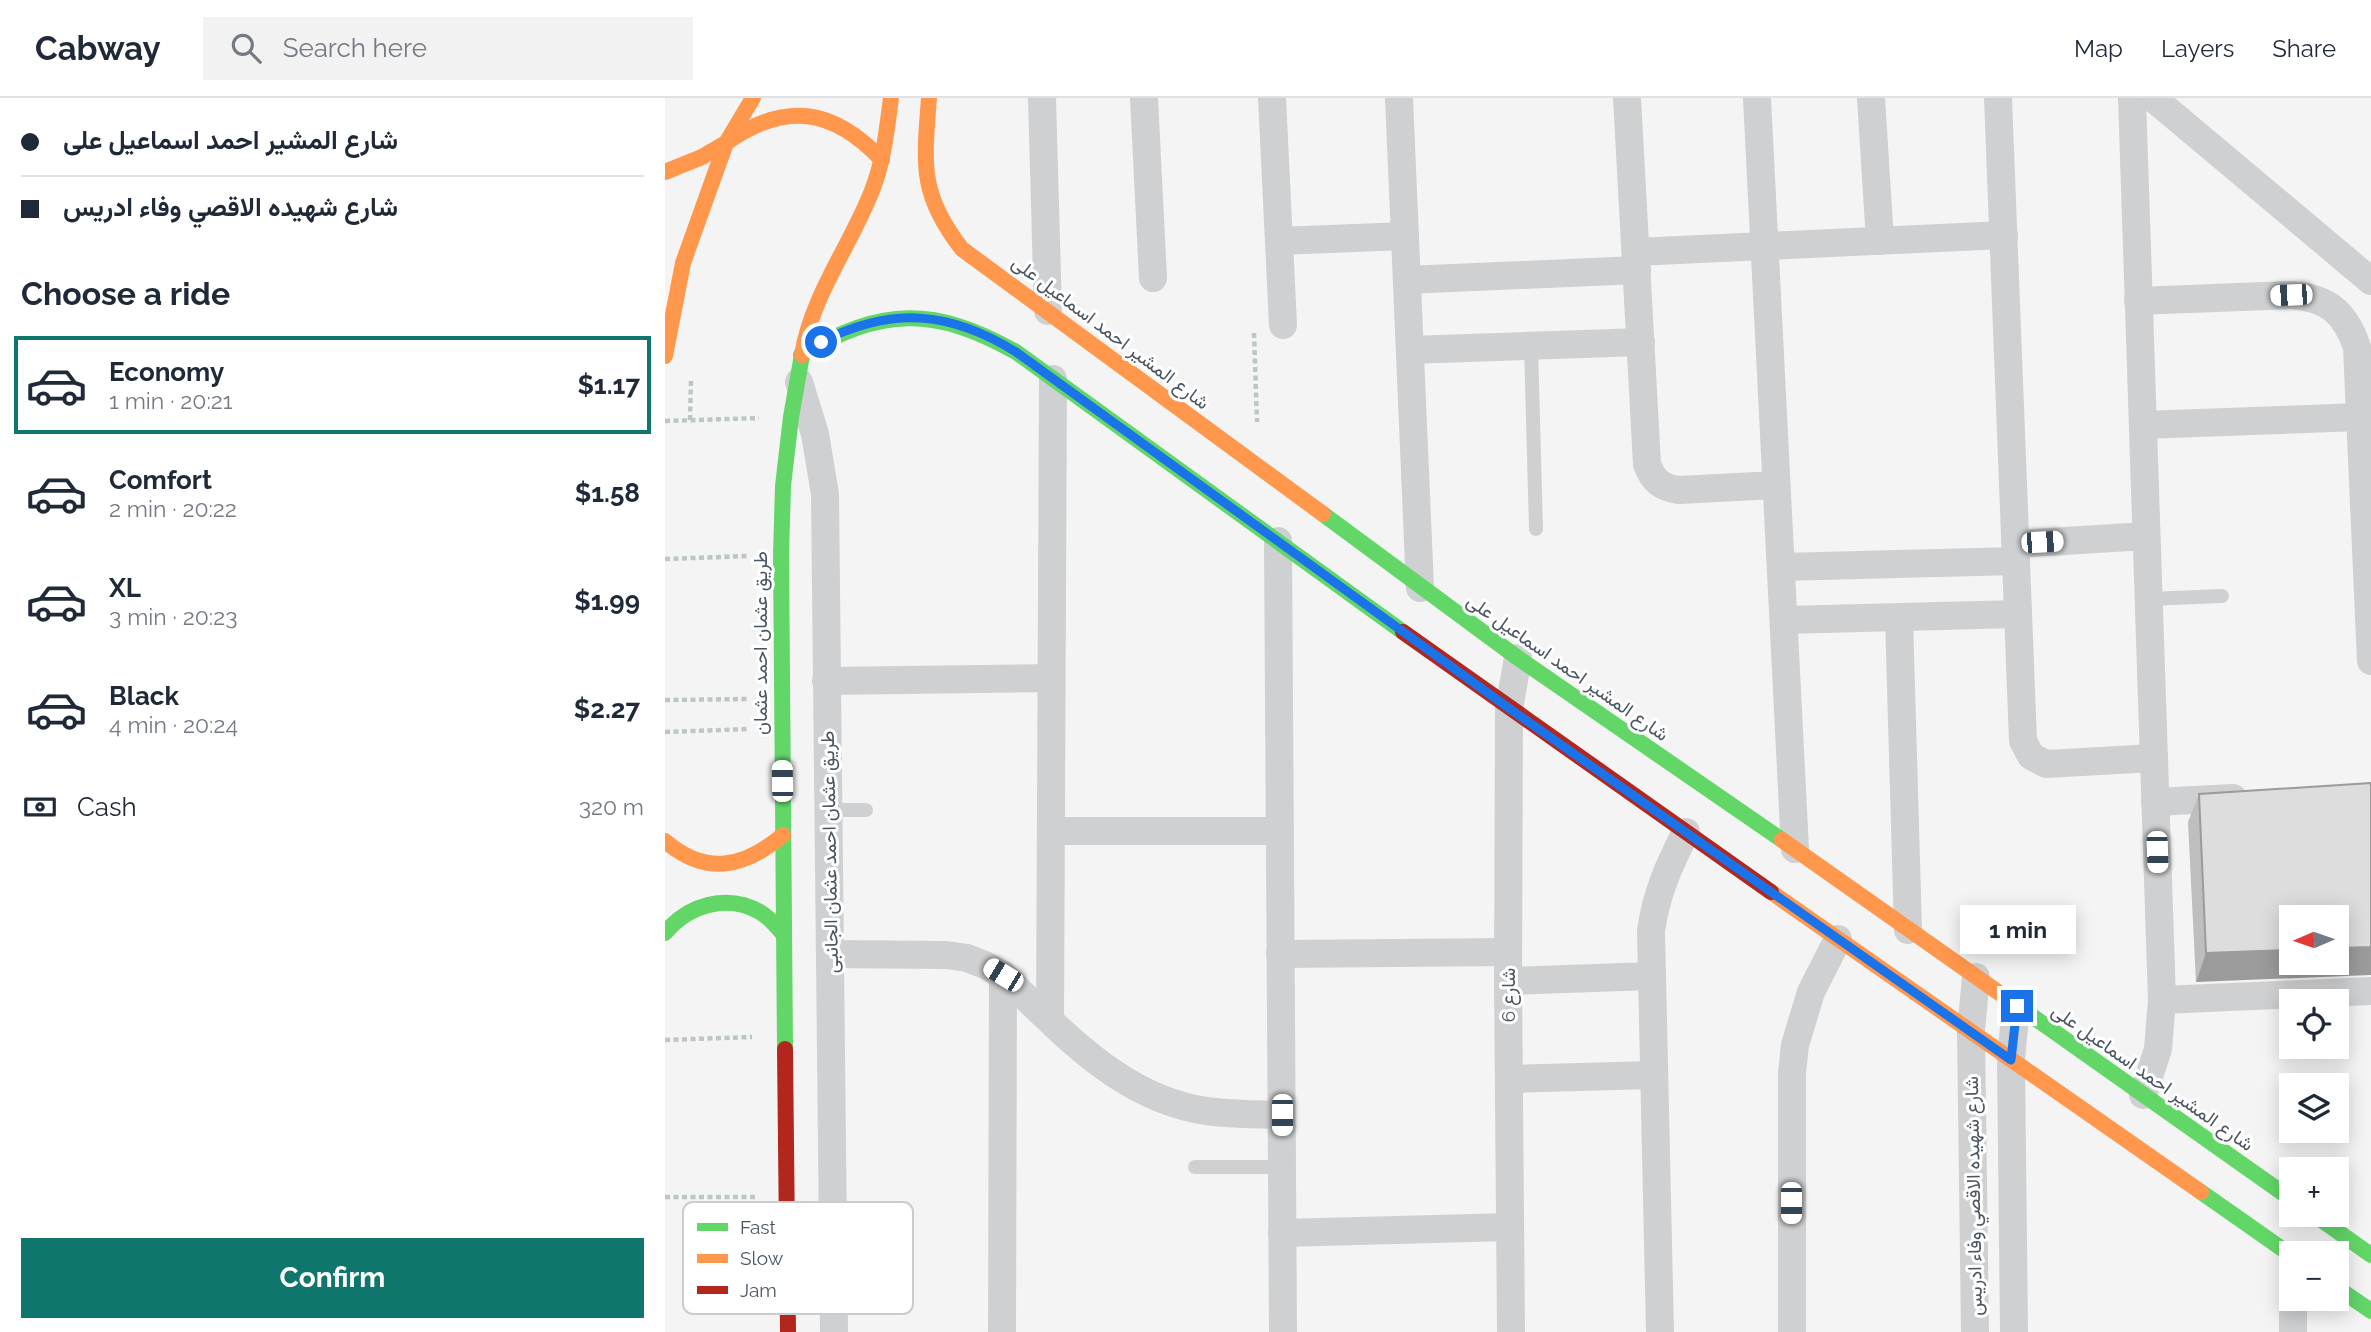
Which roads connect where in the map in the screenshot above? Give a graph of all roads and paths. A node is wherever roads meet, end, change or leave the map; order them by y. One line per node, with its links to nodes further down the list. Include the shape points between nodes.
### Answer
1 (753, 98): 14 (main road)
2 (891, 98): 15 (main road, طريق عثمان احمد عثمان)
3 (929, 98): 27 (main road, شارع المشير احمد اسماعيل على, via 925,165 939,219 962,248)
4 (1042, 98): 27 (street)
5 (1144, 98): 23 (street)
6 (1272, 98): 19 (street)
7 (1399, 98): 18 (street)
8 (1627, 98): 22 (street)
9 (1757, 98): 21 (street)
10 (1871, 98): 20 (street)
11 (1998, 98): 17 (street)
12 (2132, 98): 26 (street)
13 (2153, 98): 25 (street)
14 (726, 143): 15 (main road, via 750,127 778,117 808,116 837,124 862,139); 16 (main road); 33 (main road, via 683,263)
15 (882, 160): 34 (main road, طريق عثمان احمد عثمان, via 873,189 819,300)
16 (665, 172)
17 (2004, 234): 20 (street); 46 (street)
18 (1405, 236): 19 (street); 24 (street)
19 (1279, 241): 28 (street)
20 (1880, 241): 21 (street)
21 (1764, 246): 22 (street); 42 (street)
22 (1637, 261): 24 (street); 30 (street)
23 (1153, 278)
24 (1407, 280): 32 (street)
25 (2371, 281)
26 (2138, 301): 37 (street, via 2291,295 2326,303 2351,330 2357,347); 39 (street)
27 (1048, 311): 40 (main road, شارع المشير احمد اسماعيل على)
28 (1283, 325)
29 (1255, 326): 40 (path)
30 (1641, 342): 31 (street); 42 (street, via 1647,464 1658,484 1679,491)
31 (1531, 346): 32 (street); 43 (lane)
32 (1410, 350): 51 (street)
33 (665, 356)
34 (799, 366): 35 (main road, via 843,331 914,317 968,326 993,337); 36 (main road, طريق عثمان احمد عثمان); 60 (street, طريق عثمان احمد عثمان الجانبى, via 824,494)
35 (1053, 379): 45 (main road); 59 (street)
36 (791, 417): 38 (path); 47 (main road, طريق عثمان احمد عثمان)
37 (2360, 417): 39 (street); 41 (street)
38 (665, 421)
39 (2143, 425): 44 (street)
40 (1259, 469): 51 (main road, شارع المشير احمد اسماعيل على)
41 (2367, 469): 50 (street)
42 (1776, 485): 49 (street)
43 (1536, 529)
44 (2147, 536): 46 (street); 53 (street)
45 (1278, 541): 63 (main road); 72 (street)
46 (2016, 552): 49 (street); 54 (street)
47 (781, 555): 48 (path); 61 (main road, طريق عثمان احمد عثمان)
48 (665, 559)
49 (1781, 567): 56 (street)
50 (2369, 583): 58 (street)
51 (1420, 588): 57 (main road, شارع المشير احمد اسماعيل على)
52 (2221, 596): 53 (lane)
53 (2149, 599): 66 (street)
54 (2018, 614): 55 (street); 66 (street, via 2023,741 2031,756 2046,764)
55 (1899, 617): 56 (street); 77 (street)
56 (1784, 620): 76 (street)
57 (1518, 658): 63 (street, شارع 6); 76 (main road, شارع المشير احمد اسماعيل على)
58 (2371, 661)
59 (1051, 678): 60 (street); 71 (street)
60 (827, 681): 69 (street, طريق عثمان احمد عثمان الجانبى)
61 (782, 698): 62 (path); 64 (main road, طريق عثمان احمد عثمان)
62 (665, 700)
63 (1510, 709): 73 (main road); 81 (street, شارع 6)
64 (782, 728): 65 (path); 74 (main road, طريق عثمان احمد عثمان)
65 (665, 732)
66 (2154, 758): 68 (street)
67 (2263, 796): 68 (street)
68 (2155, 802): 89 (street)
69 (828, 810): 70 (lane); 82 (street, طريق عثمان احمد عثمان الجانبى)
70 (866, 810)
71 (1051, 831): 72 (street); 91 (street)
72 (1280, 831): 83 (street)
73 (1686, 832): 80 (main road); 85 (street, via 1655,903)
74 (783, 835): 75 (main road, via 755,857 719,864 685,856); 79 (main road, طريق عثمان احمد عثمان)
75 (665, 841)
76 (1795, 849): 77 (main road, شارع المشير احمد اسماعيل على)
77 (1908, 930): 86 (main road, شارع المشير احمد اسماعيل على)
78 (665, 933): 79 (main road, via 696,908 728,903 759,912)
79 (784, 936): 93 (main road, طريق عثمان احمد عثمان)
80 (1838, 939): 92 (main road); 123 (street, via 1811,992 1795,1045)
81 (1508, 952): 83 (street); 87 (street, شارع 6)
82 (830, 954): 84 (street, via 947,955); 106 (street, طريق عثمان احمد عثمان الجانبى)
83 (1280, 954): 99 (street)
84 (1003, 975): 91 (street); 119 (street)
85 (1652, 976): 87 (street); 96 (street)
86 (1976, 977): 90 (main road, شارع المشير احمد اسماعيل على); 92 (street, شارع شهيده الاقصي وفاء ادريس)
87 (1508, 981): 97 (street, شارع 6)
88 (2371, 991): 89 (street)
89 (2162, 1000): 98 (street, via 2158,1049)
90 (2017, 1006): 95 (street, شارع شهيده الاقصي وفاء ادريس); 98 (main road, شارع المشير احمد اسماعيل على)
91 (1050, 1020): 99 (street, via 1120,1079 1169,1103 1223,1114)
92 (1971, 1031): 95 (main road); 124 (street, شارع شهيده الاقصي وفاء ادريس)
93 (785, 1036): 94 (path); 104 (main road, طريق عثمان احمد عثمان)
94 (665, 1040)
95 (2011, 1060): 110 (main road); 125 (street, شارع شهيده الاقصي وفاء ادريس)
96 (1654, 1075): 97 (street); 122 (street)
97 (1509, 1079): 107 (street, شارع 6)
98 (2143, 1095): 102 (main road, شارع المشير احمد اسماعيل على)
99 (1282, 1115): 101 (street)
100 (1195, 1167): 101 (lane)
101 (1282, 1167): 109 (street)
102 (2279, 1191)
103 (665, 1197): 104 (path)
104 (786, 1198): 105 (main road, طريق عثمان احمد عثمان)
105 (786, 1202)
106 (833, 1202)
107 (1510, 1227): 109 (street); 121 (street, شارع 6)
108 (2331, 1227): 111 (main road)
109 (1282, 1233): 120 (street)
110 (2279, 1247)
111 (2371, 1255)
112 (2349, 1296): 114 (main road)
113 (2293, 1311): 126 (street)
114 (2371, 1311)
115 (787, 1314): 117 (main road, طريق عثمان احمد عثمان)
116 (834, 1314): 118 (street, طريق عثمان احمد عثمان الجانبى)
117 (787, 1332)
118 (834, 1332)
119 (1002, 1332)
120 (1283, 1332)
121 (1511, 1332)
122 (1660, 1332)
123 (1791, 1332)
124 (1975, 1332)
125 (2014, 1332)
126 (2293, 1332)

